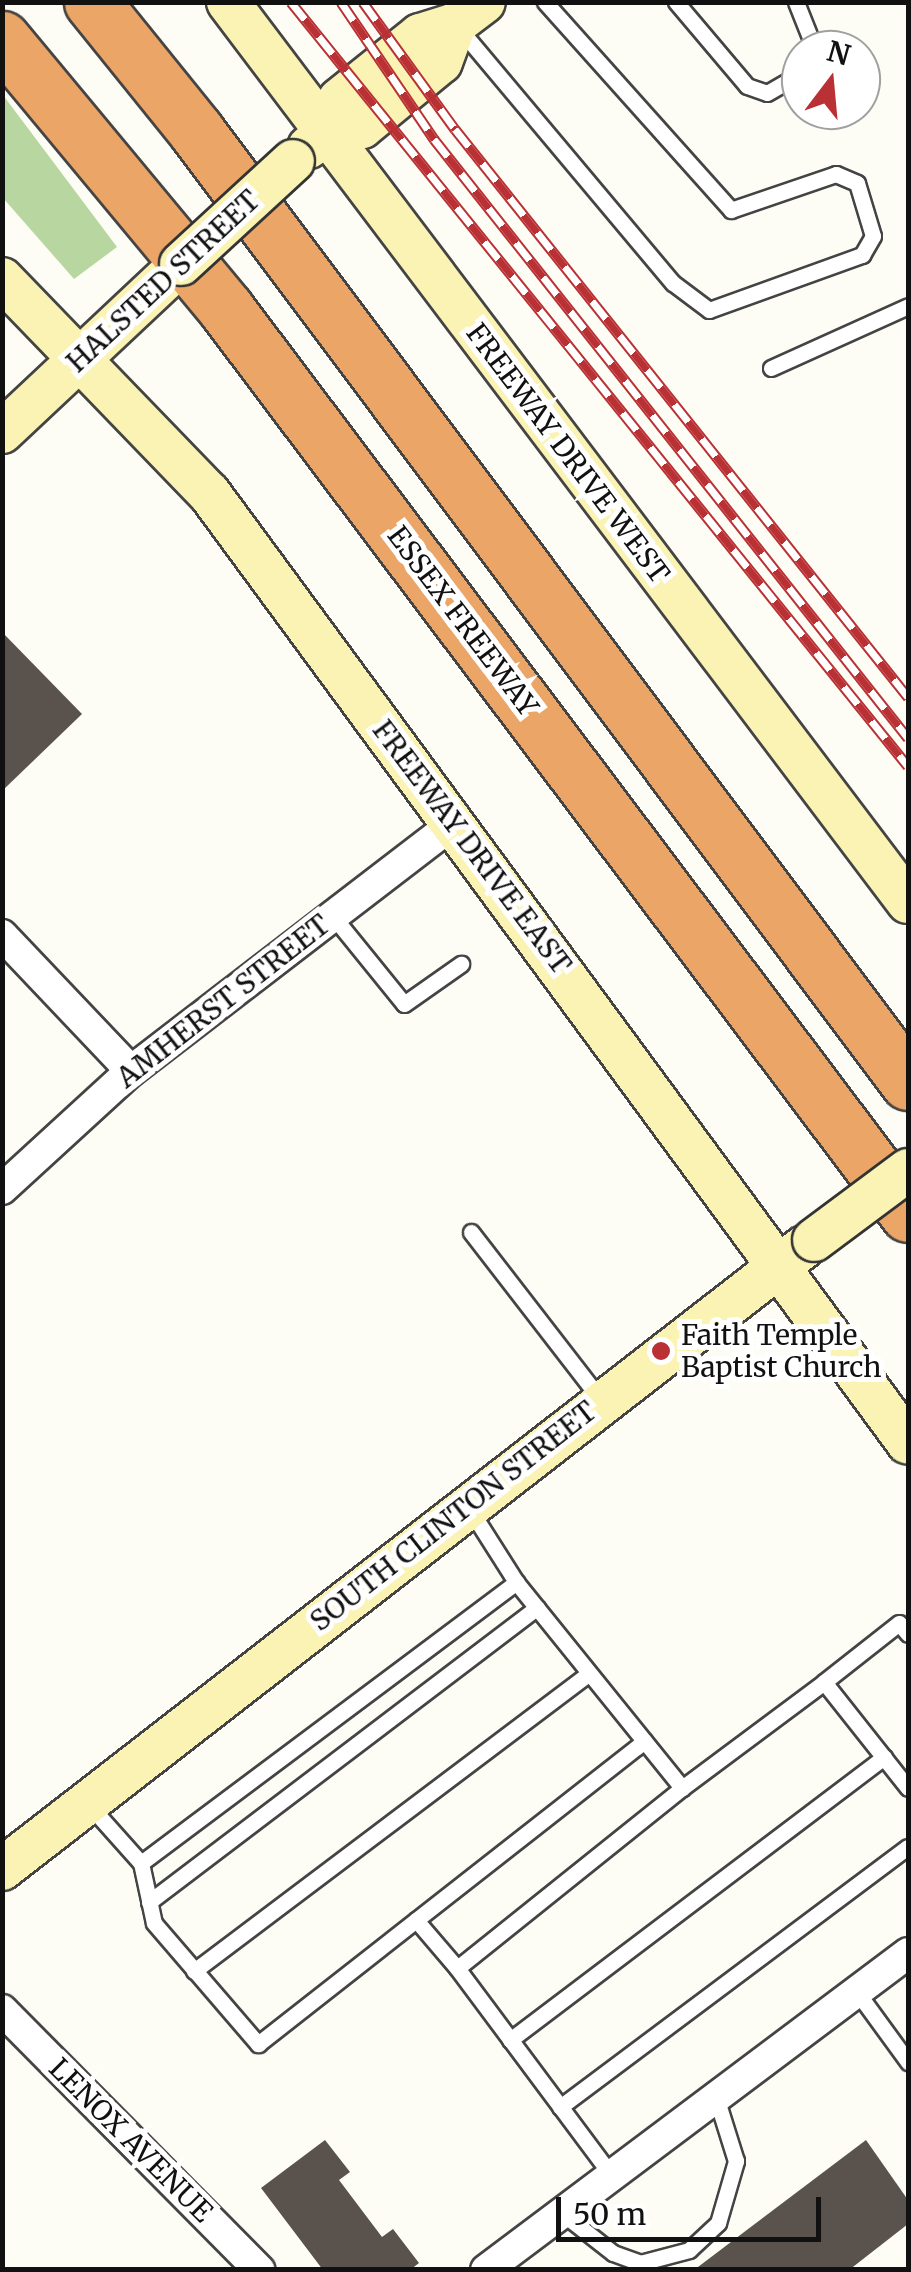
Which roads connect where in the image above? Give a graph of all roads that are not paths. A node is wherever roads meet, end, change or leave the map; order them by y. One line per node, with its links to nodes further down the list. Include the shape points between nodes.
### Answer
1 (92, 2): 23 (highway)
2 (228, 2): 10 (main road, FREEWAY DRIVE WEST)
3 (545, 2): 6 (lane, via 731,210 836,174 857,184 871,216 872,236 862,254 818,276 709,310 674,283)
4 (676, 2): 9 (lane, via 746,86 768,93)
5 (796, 2): 7 (lane)
6 (459, 10): 10 (main road, via 419,9 388,22); 11 (main road, HALSTED STREET, via 339,100)
7 (807, 30)
8 (2, 40): 26 (highway, ESSEX FREEWAY, via 226,308)
9 (781, 85)
10 (298, 95): 11 (main road, FREEWAY DRIVE WEST)
11 (326, 132): 14 (main road, HALSTED STREET, bridge); 18 (main road, FREEWAY DRIVE WEST)
12 (2, 280): 14 (main road, FREEWAY DRIVE EAST)
13 (908, 306): 15 (lane)
14 (76, 360): 16 (main road, HALSTED STREET); 17 (main road, FREEWAY DRIVE EAST, via 209,493)
15 (771, 368)
16 (2, 432)
17 (454, 824): 19 (street, AMHERST STREET); 28 (main road, FREEWAY DRIVE EAST)
18 (908, 902)
19 (332, 915): 21 (lane, via 404,1004); 22 (street, AMHERST STREET)
20 (2, 935): 22 (street)
21 (460, 964)
22 (131, 1071): 25 (street, AMHERST STREET)
23 (908, 1082)
24 (908, 1170): 28 (main road, SOUTH CLINTON STREET, bridge)
25 (2, 1189)
26 (908, 1214)
27 (471, 1232): 29 (lane)
28 (798, 1251): 29 (main road, SOUTH CLINTON STREET); 30 (main road, FREEWAY DRIVE EAST)
29 (600, 1400): 31 (main road, SOUTH CLINTON STREET)
30 (908, 1443)
31 (466, 1505): 32 (lane); 41 (main road, SOUTH CLINTON STREET)
32 (516, 1582): 33 (lane); 43 (lane)
33 (537, 1608): 35 (lane); 45 (lane)
34 (908, 1634): 36 (lane, via 900,1623)
35 (588, 1674): 37 (lane); 49 (lane)
36 (824, 1682): 38 (lane); 39 (lane)
37 (644, 1741): 39 (lane); 46 (lane)
38 (884, 1757): 40 (lane); 52 (lane)
39 (682, 1788): 48 (lane)
40 (908, 1788)
41 (87, 1802): 43 (lane); 44 (main road, SOUTH CLINTON STREET)
42 (908, 1847): 55 (lane)
43 (140, 1863): 45 (lane)
44 (2, 1869)
45 (149, 1902): 49 (lane, via 154,1923)
46 (416, 1920): 48 (lane); 49 (lane, via 258,2044)
47 (908, 1953): 50 (street)
48 (457, 1968): 52 (lane)
49 (194, 1971)
50 (857, 1992): 53 (lane); 54 (street)
51 (2, 2010): 58 (street, LENOX AVENUE)
52 (510, 2040): 55 (lane)
53 (908, 2062)
54 (716, 2097): 56 (street); 57 (lane, via 736,2161 718,2223 689,2250 640,2263 613,2253)
55 (560, 2107): 56 (lane)
56 (612, 2176): 57 (street)
57 (562, 2213): 59 (street)
58 (259, 2270)
59 (486, 2270)

